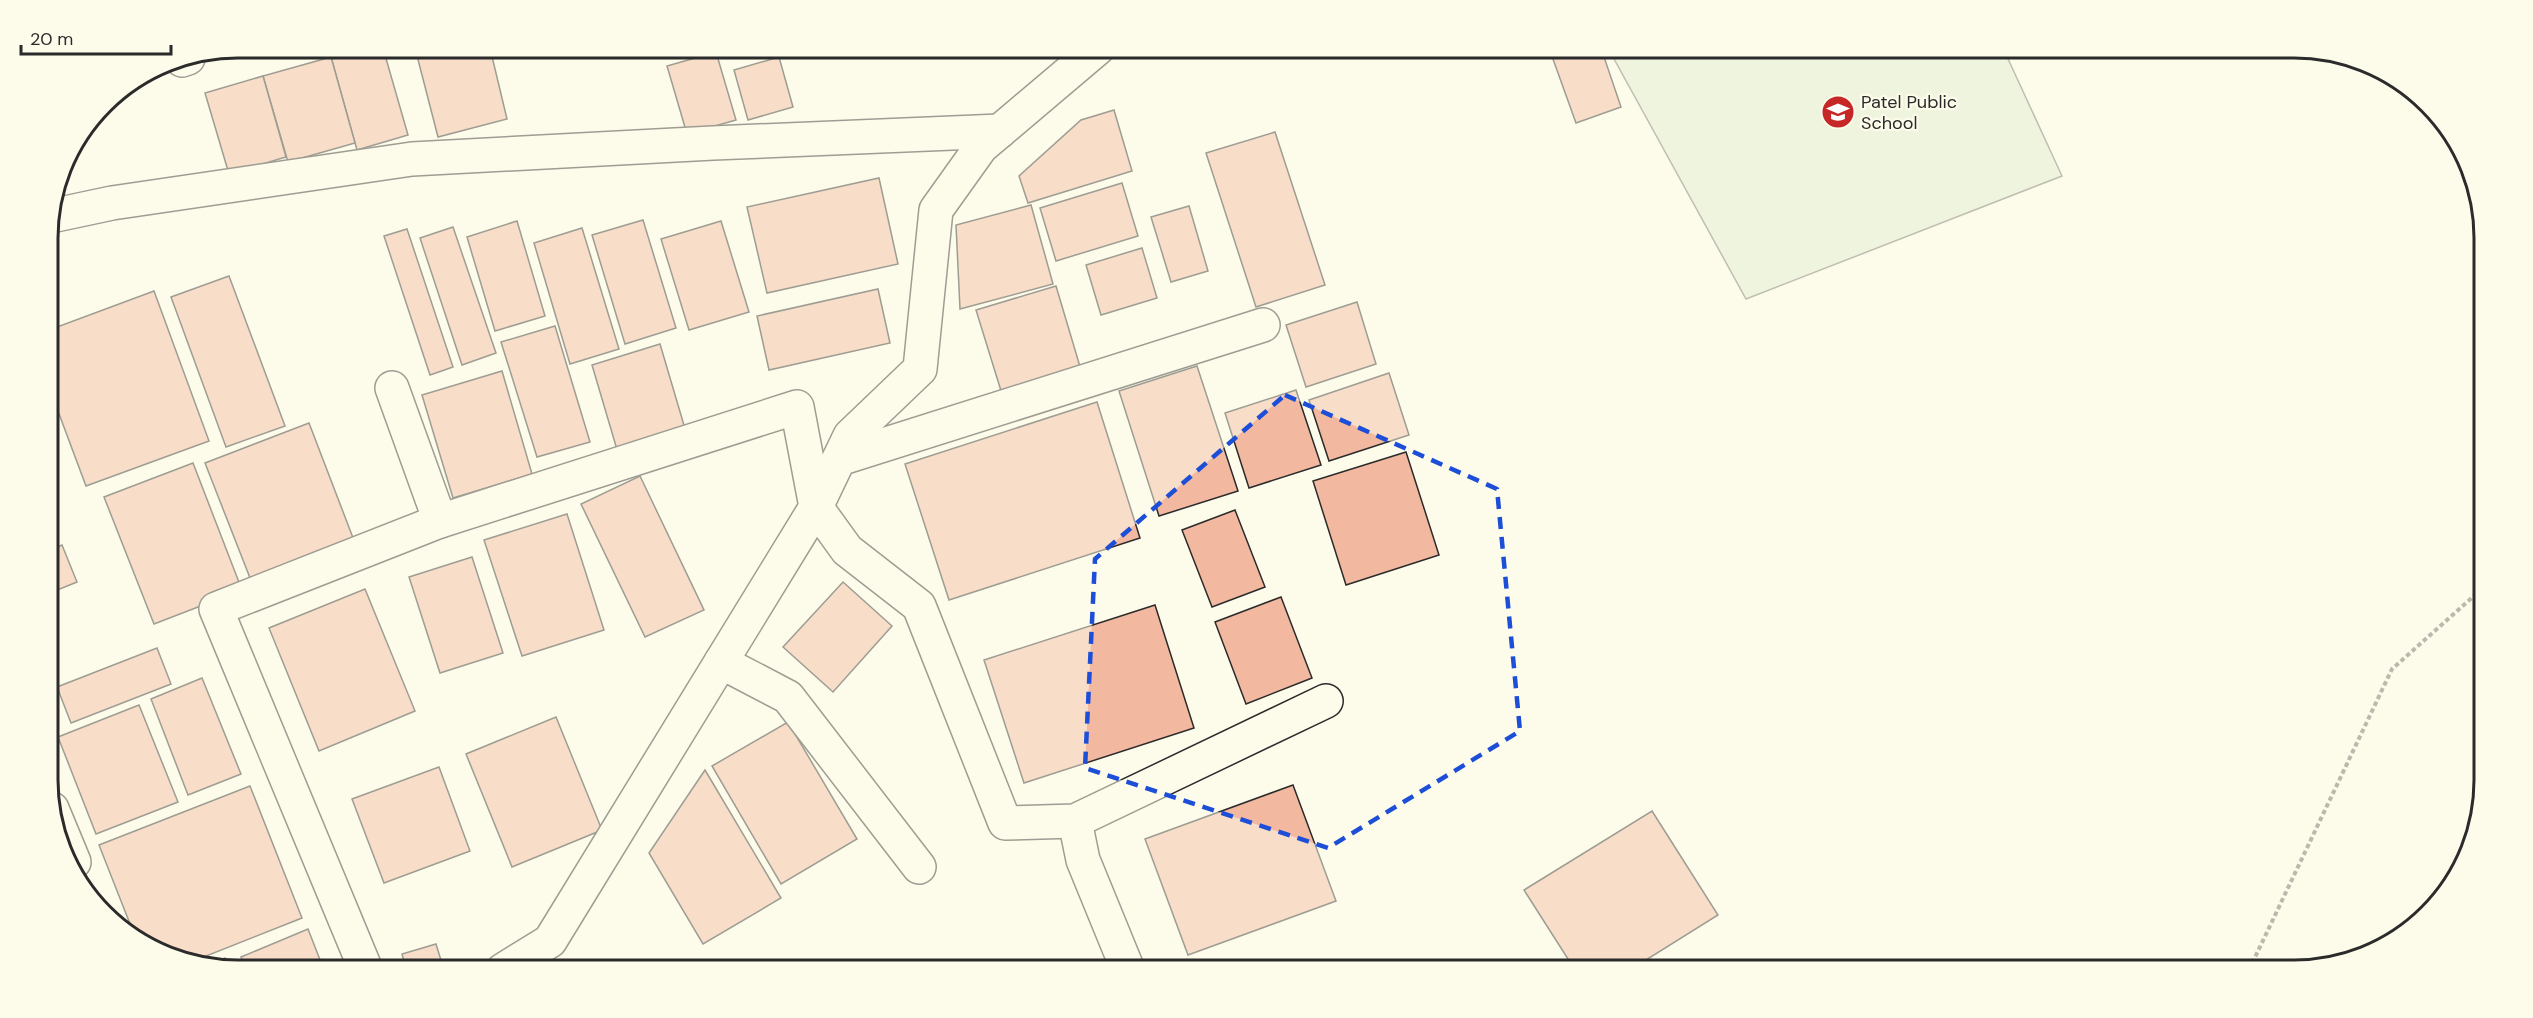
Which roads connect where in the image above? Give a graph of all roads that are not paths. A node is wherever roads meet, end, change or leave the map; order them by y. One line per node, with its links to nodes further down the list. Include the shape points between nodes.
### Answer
1 (1086, 58): 2 (street)
2 (999, 131): 3 (street, via 412,159); 6 (street, via 981,147 936,210 920,369 850,436)
3 (61, 214)
4 (1263, 325): 6 (street)
5 (393, 388): 8 (street)
6 (839, 459): 7 (street)
7 (816, 507): 8 (street, via 797,407); 9 (street); 11 (street, via 847,550 919,606 1005,823)
8 (440, 521): 13 (street, via 216,609)
9 (722, 662): 12 (street, via 788,697); 14 (street, via 550,941)
10 (1326, 701): 11 (street)
11 (1075, 821): 15 (street, via 1083,860)
12 (919, 867)
13 (362, 960)
14 (519, 960)
15 (1124, 960)

